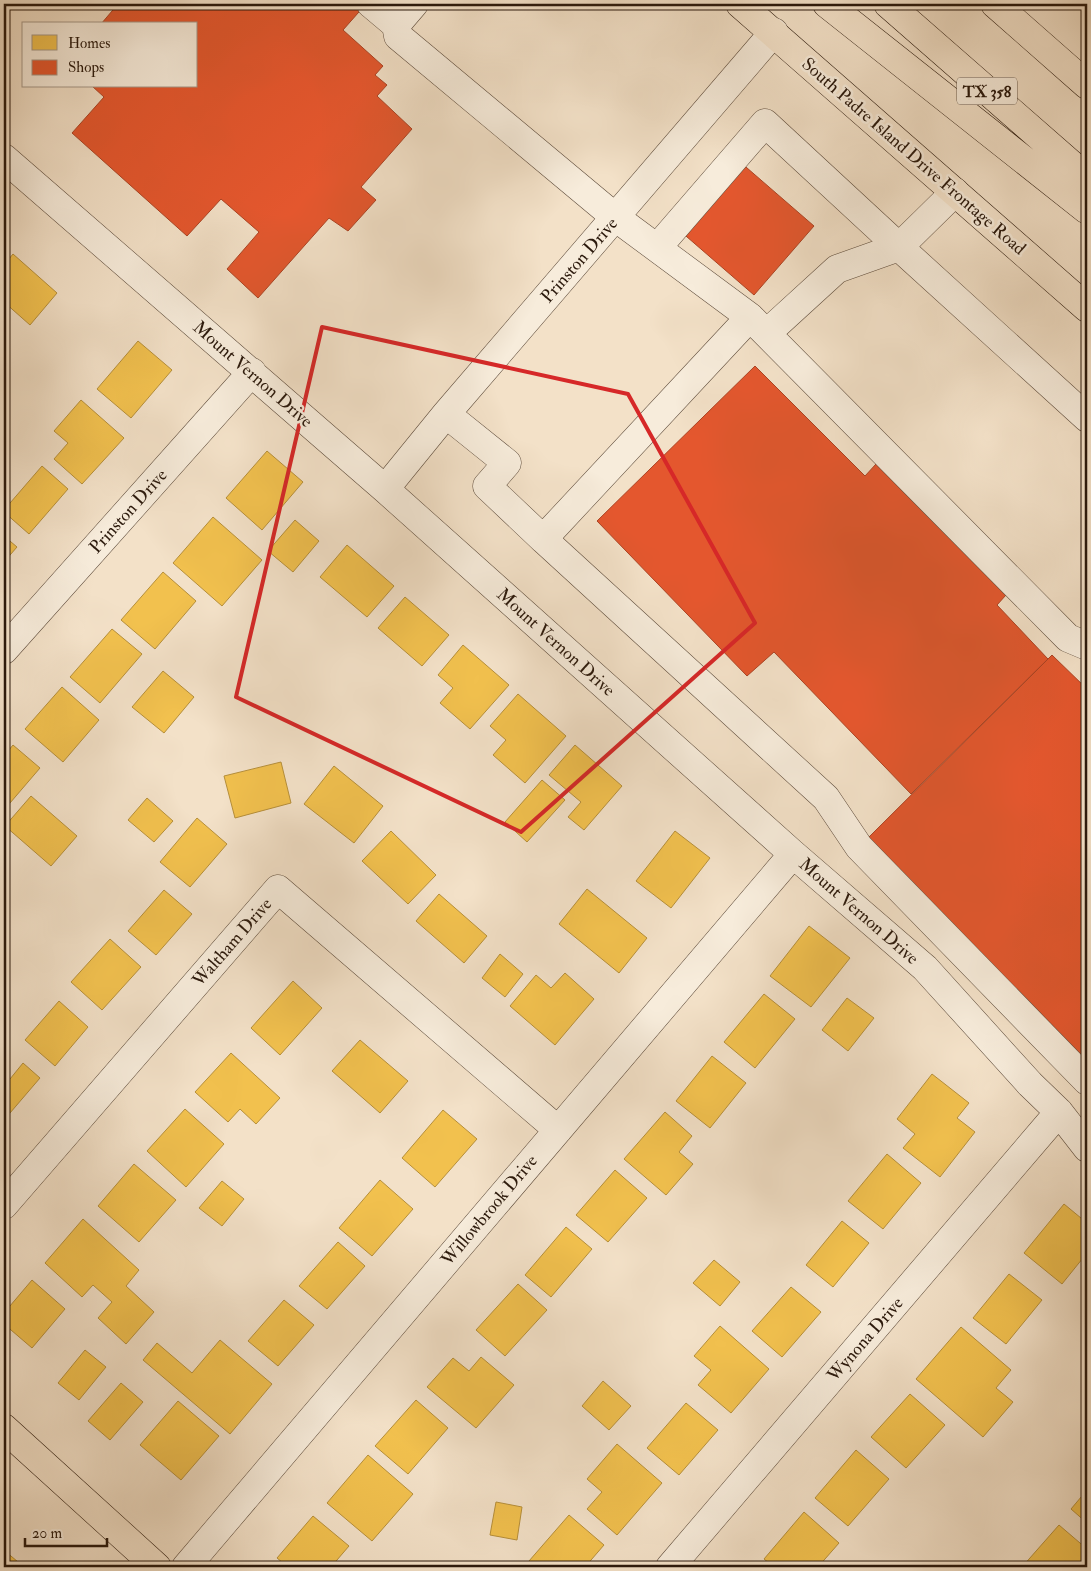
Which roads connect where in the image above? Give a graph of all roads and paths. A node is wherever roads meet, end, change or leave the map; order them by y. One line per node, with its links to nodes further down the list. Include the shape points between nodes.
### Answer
1 (371, 4): 7 (street)
2 (414, 4): 7 (street)
3 (740, 4): 8 (main road, South Padre Island Drive Frontage Road)
4 (827, 4): 13 (main road)
5 (888, 4): 11 (main road, TX 358)
6 (995, 4): 9 (main road)
7 (396, 25): 14 (street, via 398,36)
8 (774, 32): 12 (main road, South Padre Island Drive Frontage Road); 14 (street, Prinston Drive)
9 (1087, 85)
10 (4, 158): 19 (street, Mount Vernon Drive)
11 (1087, 178)
12 (955, 192): 15 (street); 17 (main road, South Padre Island Drive Frontage Road)
13 (1087, 210)
14 (615, 217): 16 (street); 21 (street, Prinston Drive)
15 (899, 247): 16 (street, via 765,123); 18 (street, via 837,269); 20 (street)
16 (657, 248): 18 (street)
17 (1087, 308)
18 (758, 325): 23 (street); 24 (street, via 1068,638)
19 (252, 372): 22 (street, Mount Vernon Drive); 25 (street, Prinston Drive)
20 (1082, 404)
21 (446, 414): 22 (street, Prinston Drive); 23 (street, via 507,462 487,486)
22 (385, 489): 26 (street, Mount Vernon Drive)
23 (543, 539): 27 (street, via 826,798 859,847)
24 (1087, 646)
25 (4, 650)
26 (793, 854): 28 (street, Mount Vernon Drive, via 925,968); 29 (street, Willowbrook Drive)
27 (1087, 1081)
28 (1059, 1112): 30 (street, Mount Vernon Drive); 35 (street, Wynona Drive)
29 (558, 1130): 31 (street, Waltham Drive, via 278,890); 34 (street, Willowbrook Drive)
30 (1087, 1148)
31 (4, 1205)
32 (4, 1428): 33 (main road)
33 (156, 1567)
34 (186, 1567)
35 (670, 1567)

